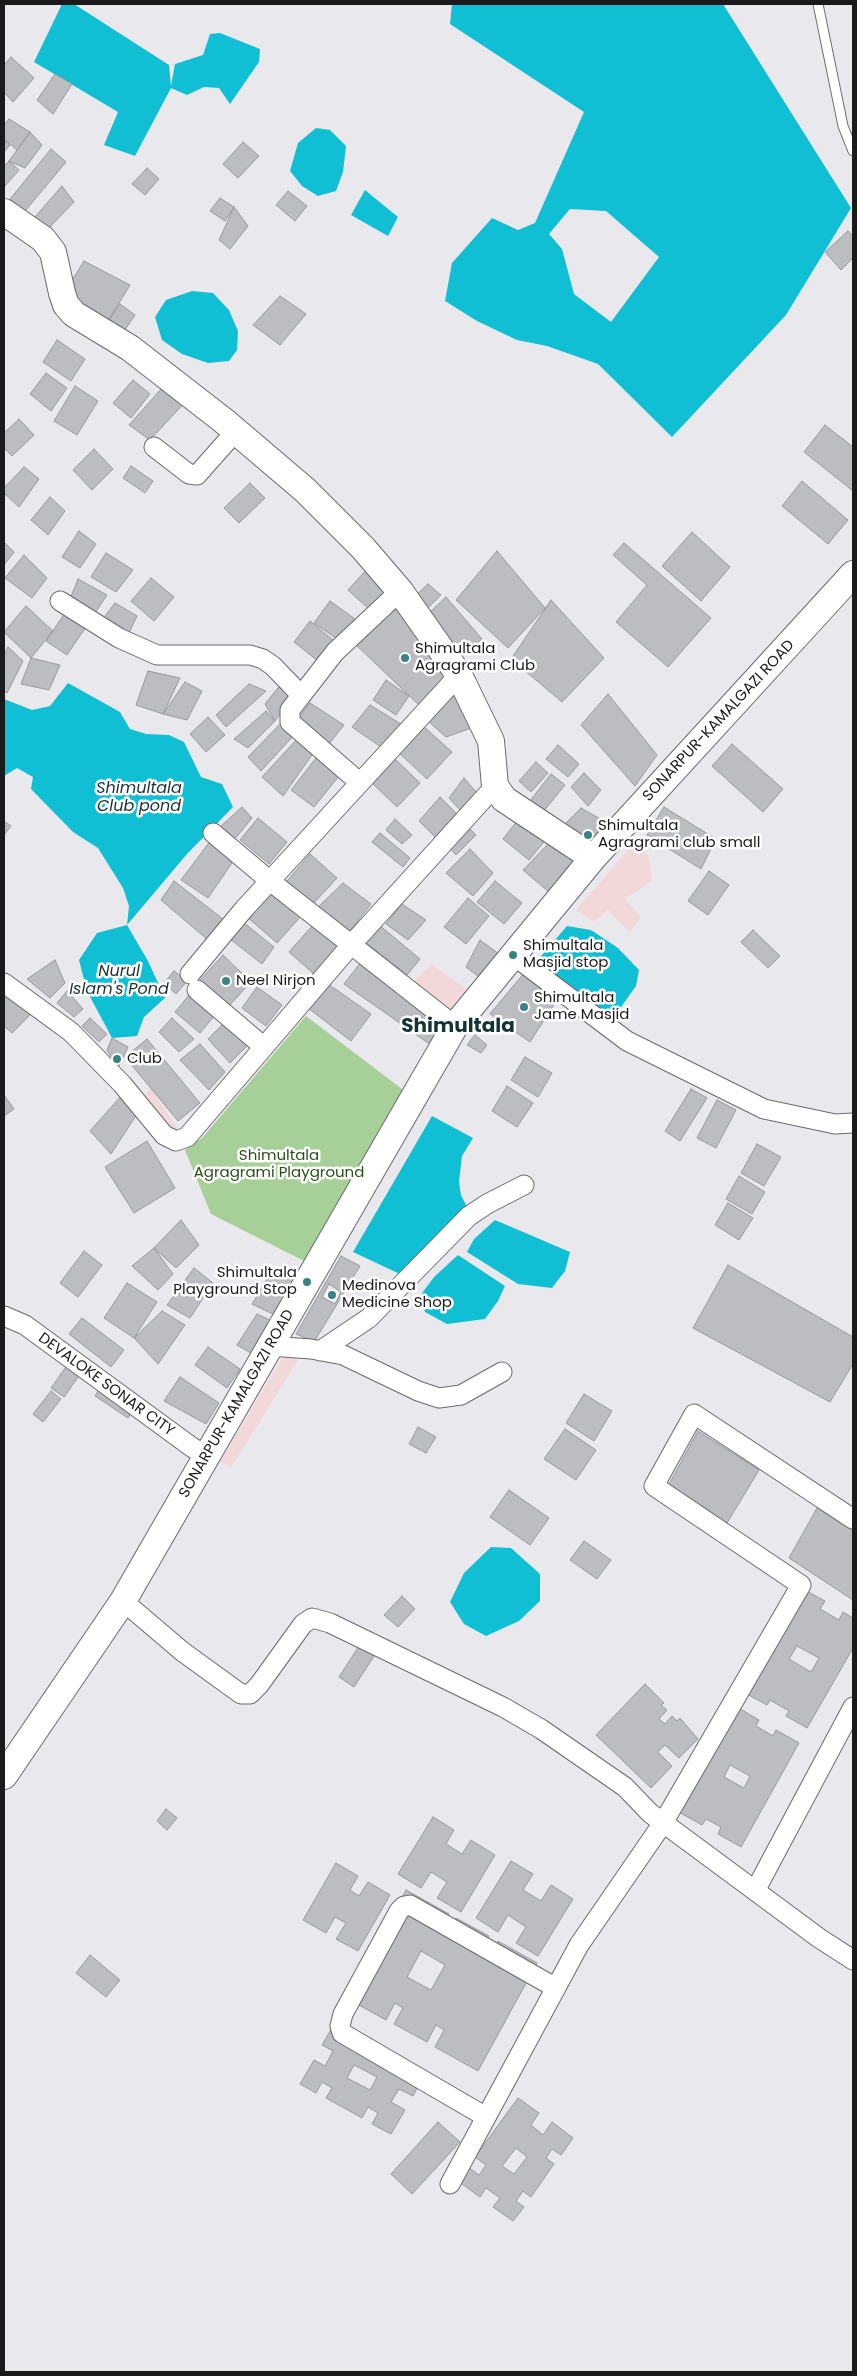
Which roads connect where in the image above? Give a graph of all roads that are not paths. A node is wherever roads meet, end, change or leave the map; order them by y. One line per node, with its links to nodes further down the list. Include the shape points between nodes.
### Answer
1 (818, 4): 2 (lane, via 843,126)
2 (853, 151)
3 (4, 212): 4 (main road, via 43,239 53,252 66,305 74,314 130,348)
4 (236, 431): 5 (street, via 196,475 189,474); 7 (main road, via 305,490)
5 (154, 446)
6 (853, 574): 14 (main road, SONARPUR-KAMALGAZI ROAD)
7 (400, 590): 9 (main road); 10 (street, via 334,652)
8 (60, 601): 10 (street, via 119,638 157,655 250,654 263,659)
9 (459, 675): 11 (street); 12 (main road, via 491,741)
10 (301, 695): 11 (street, via 290,710 290,722)
11 (359, 782): 15 (street)
12 (495, 786): 14 (main road, via 504,799); 16 (street)
13 (213, 833): 15 (street)
14 (593, 858): 17 (main road, SONARPUR-KAMALGAZI ROAD)
15 (270, 881): 16 (street); 20 (street, via 193,982)
16 (351, 945): 19 (street); 20 (street)
17 (513, 955): 19 (main road, SONARPUR-KAMALGAZI ROAD); 21 (street, via 627,1041 764,1109 836,1124)
18 (4, 983): 20 (street, via 71,1032 122,1084 164,1135 176,1142 188,1137)
19 (455, 1026): 24 (main road, SONARPUR-KAMALGAZI ROAD)
20 (264, 1047)
21 (853, 1123)
22 (524, 1185): 25 (street, via 469,1216 369,1318)
23 (4, 1316): 27 (street, DEVALOKE SONAR CITY, via 25,1325)
24 (270, 1346): 25 (street); 27 (main road, SONARPUR-KAMALGAZI ROAD)
25 (320, 1351): 26 (street, via 343,1355 439,1398 461,1395)
26 (502, 1372)
27 (207, 1456): 29 (main road, SONARPUR-KAMALGAZI ROAD)
28 (853, 1519): 32 (street, via 694,1414 654,1486 801,1585)
29 (123, 1600): 31 (main road, SONARPUR-KAMALGAZI ROAD); 32 (street, via 183,1652 241,1694 250,1694 259,1685 307,1620 321,1619 503,1707 541,1729 625,1787)
30 (853, 1707): 33 (street)
31 (4, 1776)
32 (663, 1823): 33 (street); 35 (street, via 579,1945)
33 (755, 1891): 34 (street)
34 (853, 1960)
35 (556, 1988): 36 (street); 36 (street, via 410,1904 399,1911 343,2014 342,2033)
36 (486, 2117): 37 (street)
37 (450, 2184)

